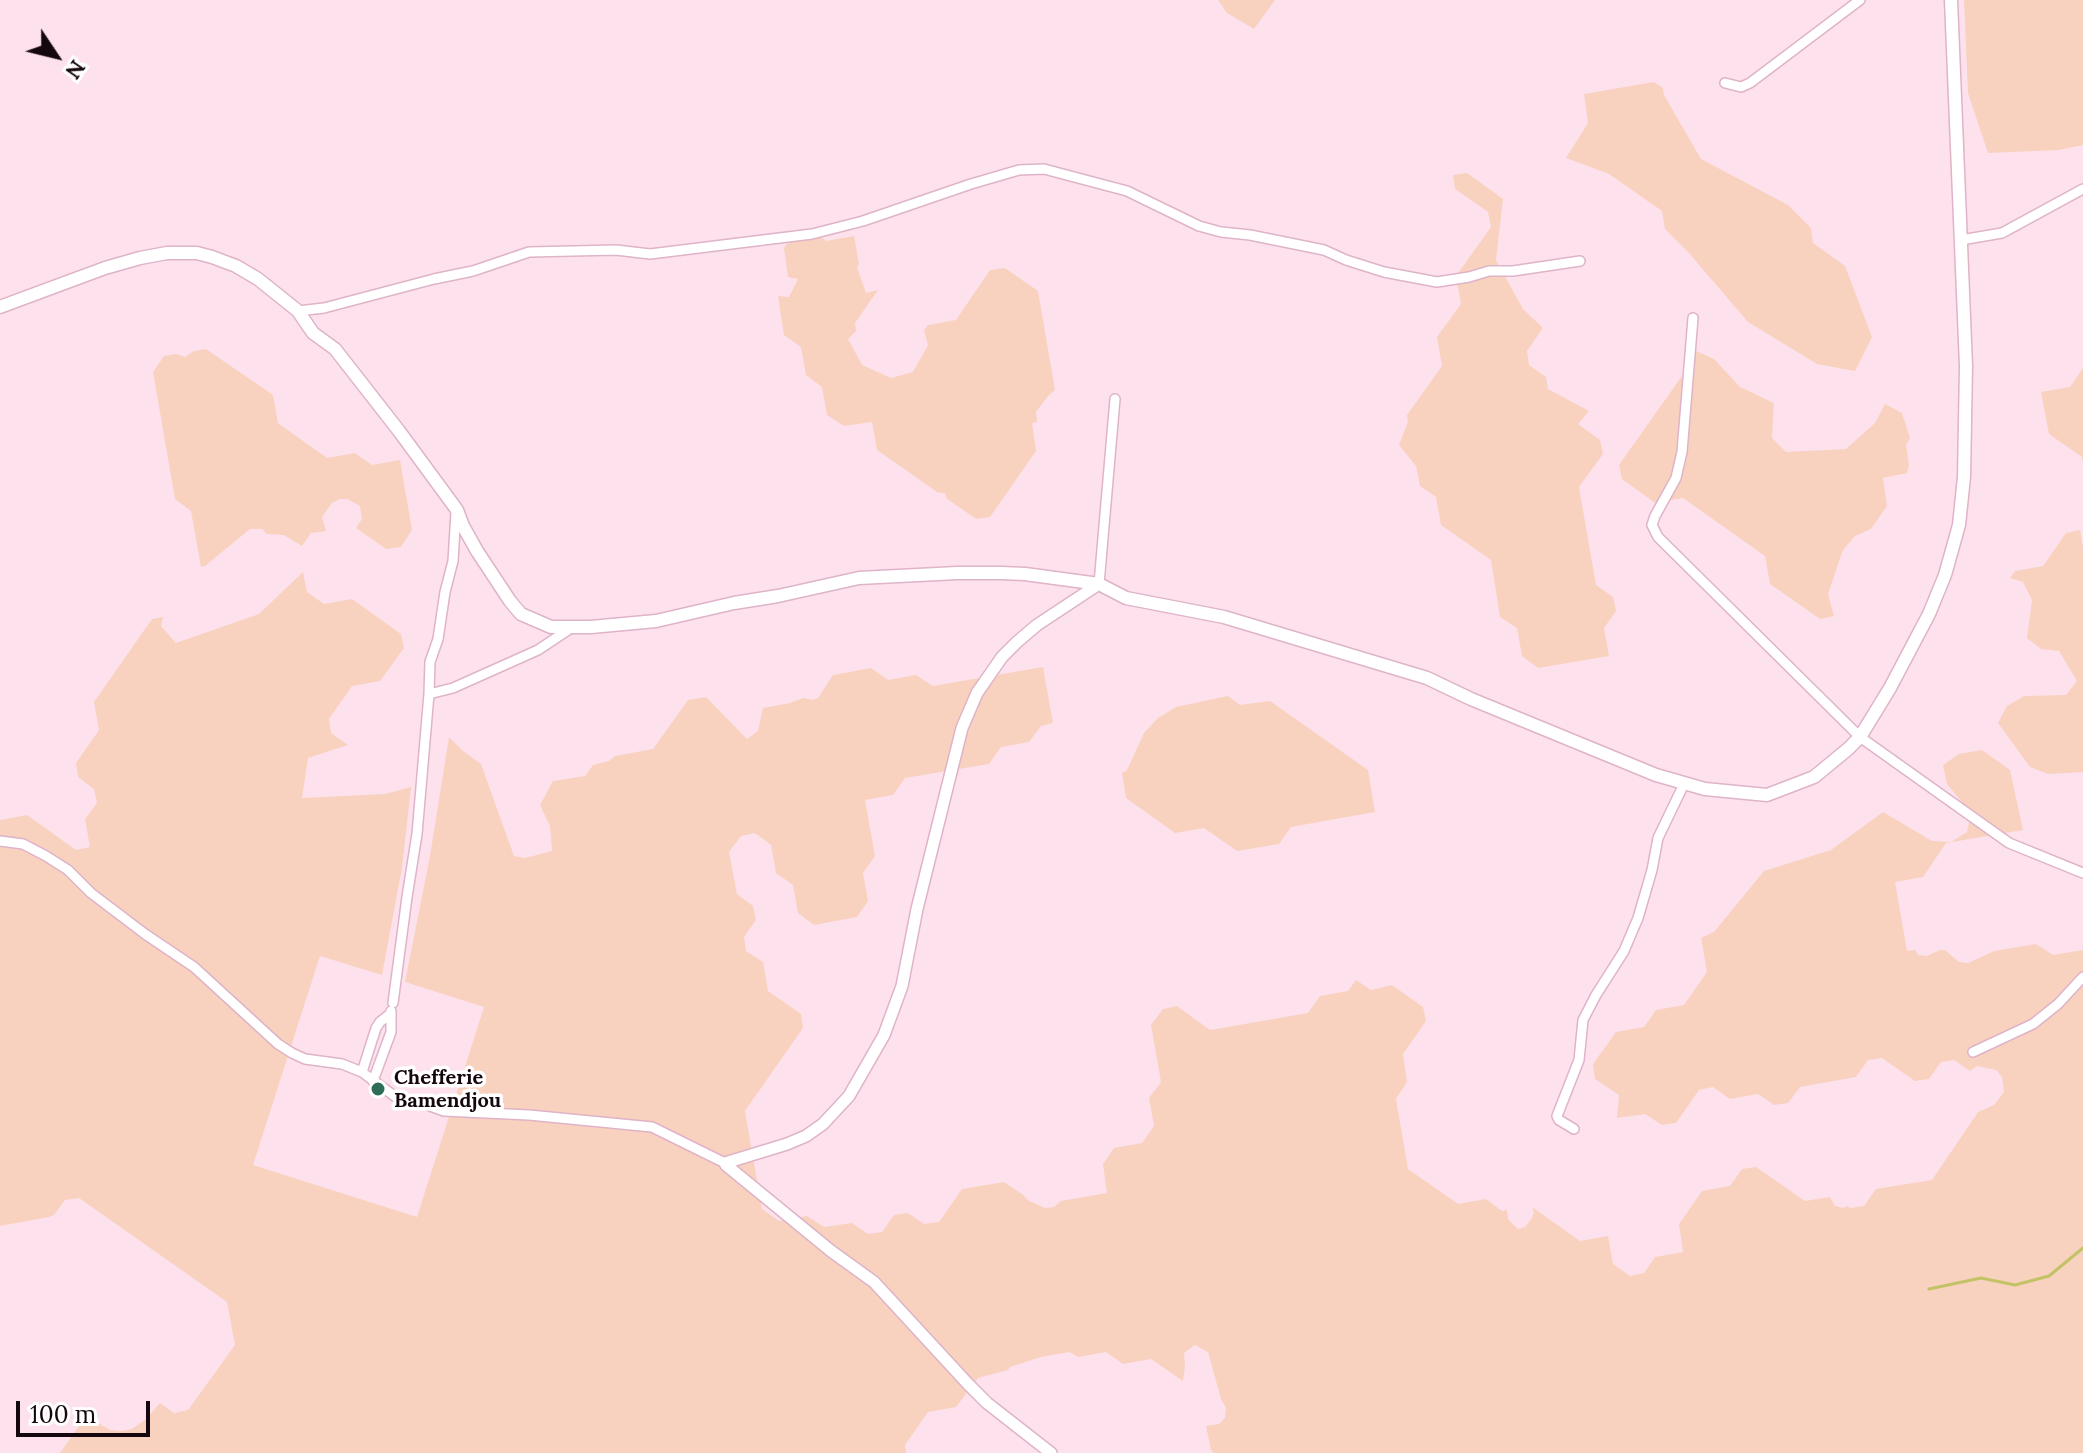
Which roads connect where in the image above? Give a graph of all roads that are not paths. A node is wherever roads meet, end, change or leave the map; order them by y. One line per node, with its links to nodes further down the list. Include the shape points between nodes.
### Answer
1 (1860, 0): 3 (street, via 1750,83)
2 (1951, 0): 5 (main road)
3 (1725, 83)
4 (2083, 189): 5 (street, via 2002,233)
5 (1961, 240): 15 (main road, via 1966,405 1959,525 1929,614)
6 (1580, 261): 8 (street, via 1437,282 1384,272 1324,250 1199,226 1127,191 1044,169 1019,170 812,234 650,254 529,252 473,271)
7 (0, 307): 8 (main road, via 140,258 197,253 258,279)
8 (298, 311): 11 (main road, via 313,333 335,349)
9 (1693, 318): 15 (street, via 1682,452 1676,478 1652,525 1658,537)
10 (1115, 399): 12 (street)
11 (457, 510): 13 (main road, via 492,575 521,614 551,627); 14 (street)
12 (1099, 584): 13 (main road, via 1001,573 859,578 656,621); 16 (main road, via 1126,598 1237,621 1427,678); 25 (street, via 1017,642 977,693 954,758 902,986 884,1035 849,1096 806,1136)
13 (571, 628): 14 (street, via 538,650)
14 (429, 694): 20 (street, via 417,834)
15 (1860, 737): 16 (main road, via 1814,777 1767,795); 18 (street, via 2009,843)
16 (1684, 784): 24 (street, via 1658,838 1624,951 1583,1020 1579,1060 1557,1116)
17 (0, 841): 22 (street, via 23,844 68,870 91,893 194,967 292,1053)
18 (2083, 873)
19 (2083, 977): 21 (street, via 2033,1024)
20 (391, 1010): 22 (street, via 376,1028); 23 (street, via 391,1032)
21 (1973, 1052)
22 (362, 1072): 23 (street)
23 (373, 1081): 25 (street, via 401,1101 444,1111 652,1127)
24 (1574, 1129)
25 (725, 1163): 26 (street, via 874,1282 987,1403)
26 (1051, 1453)

